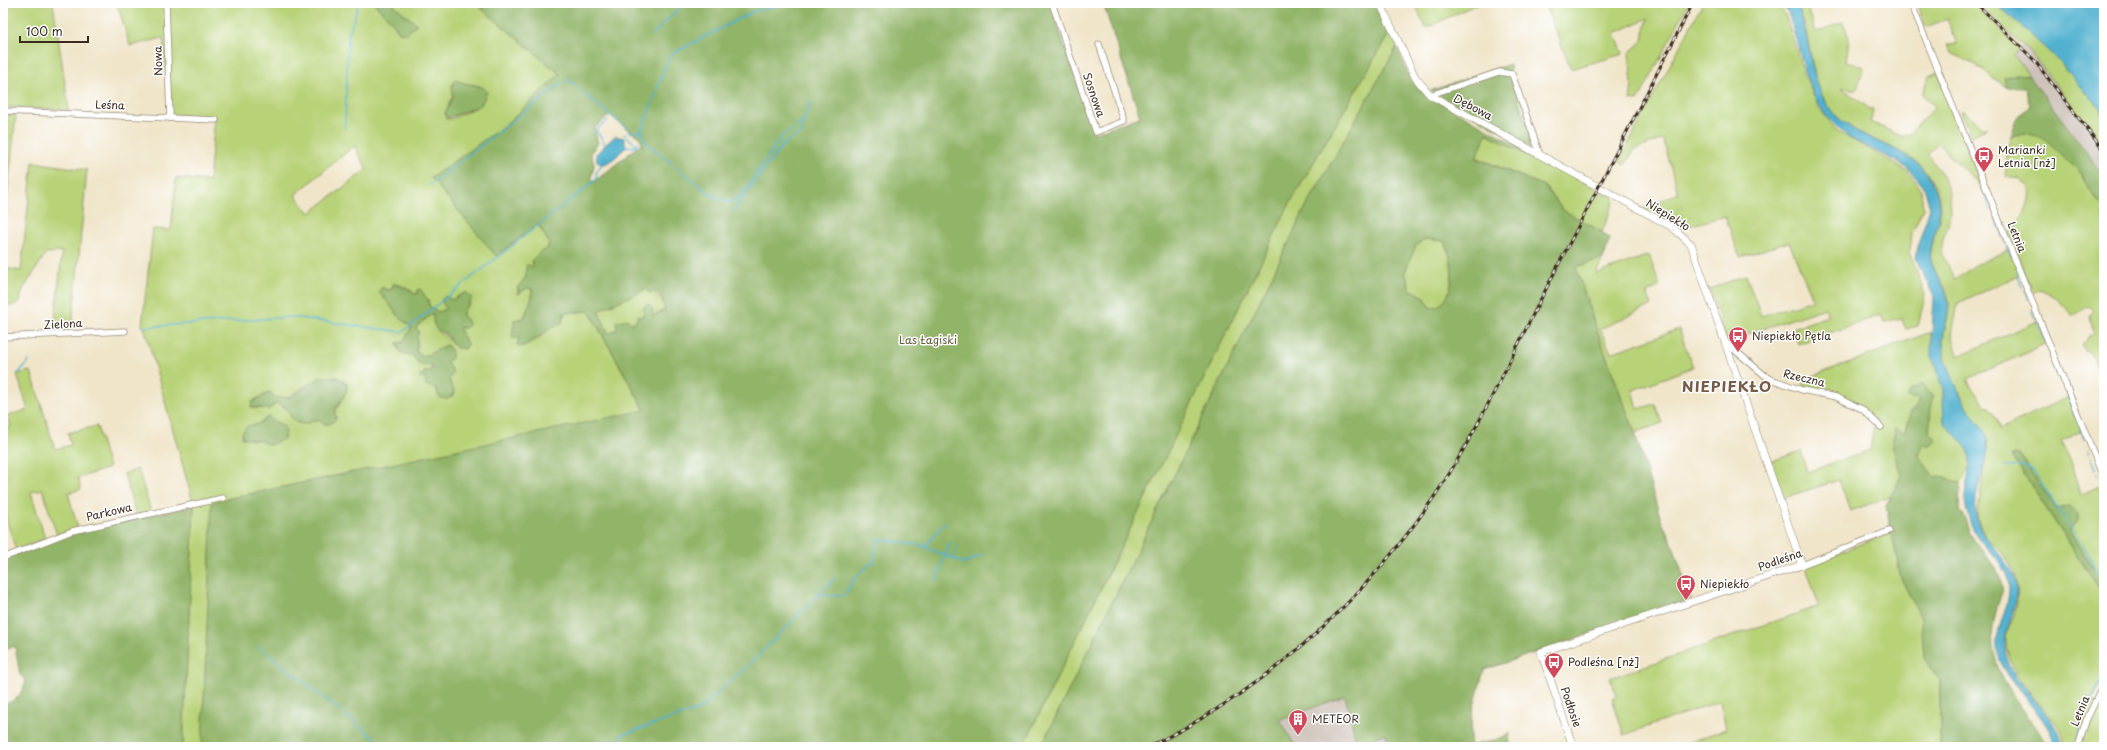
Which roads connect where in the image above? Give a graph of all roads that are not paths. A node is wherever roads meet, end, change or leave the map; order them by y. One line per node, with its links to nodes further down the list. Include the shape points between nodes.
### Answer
1 (166, 3): 8 (street, Nowa)
2 (1052, 3): 5 (street, Sosnowa, via 1096,132 1124,121)
3 (1380, 3): 6 (street, Dębowa, via 1415,77)
4 (1912, 3): 16 (street, Letnia)
5 (1099, 44)
6 (1430, 95): 10 (street, Dębowa); 10 (street, via 1499,72 1512,74)
7 (3, 111): 8 (street, Leśna)
8 (170, 118): 9 (street, Leśna)
9 (216, 120)
10 (1540, 156): 11 (street, Dębowa)
11 (1629, 204): 14 (street, Niepiekło, via 1672,227 1691,244)
12 (125, 331): 13 (street, Zielona)
13 (3, 337)
14 (1725, 342): 15 (street, Rzeczna, via 1768,378 1802,390 1836,397 1862,410); 20 (street, Niepiekło)
15 (1882, 427)
16 (2104, 479)
17 (223, 498): 19 (street, Parkowa, via 72,531)
18 (1889, 531): 20 (street, Podleśna)
19 (3, 558)
20 (1802, 565): 21 (street, Podleśna)
21 (1541, 652): 23 (street, Podłosie)
22 (2104, 683): 24 (street, Letnia, via 2087,717)
23 (1573, 747)
24 (2078, 747)

